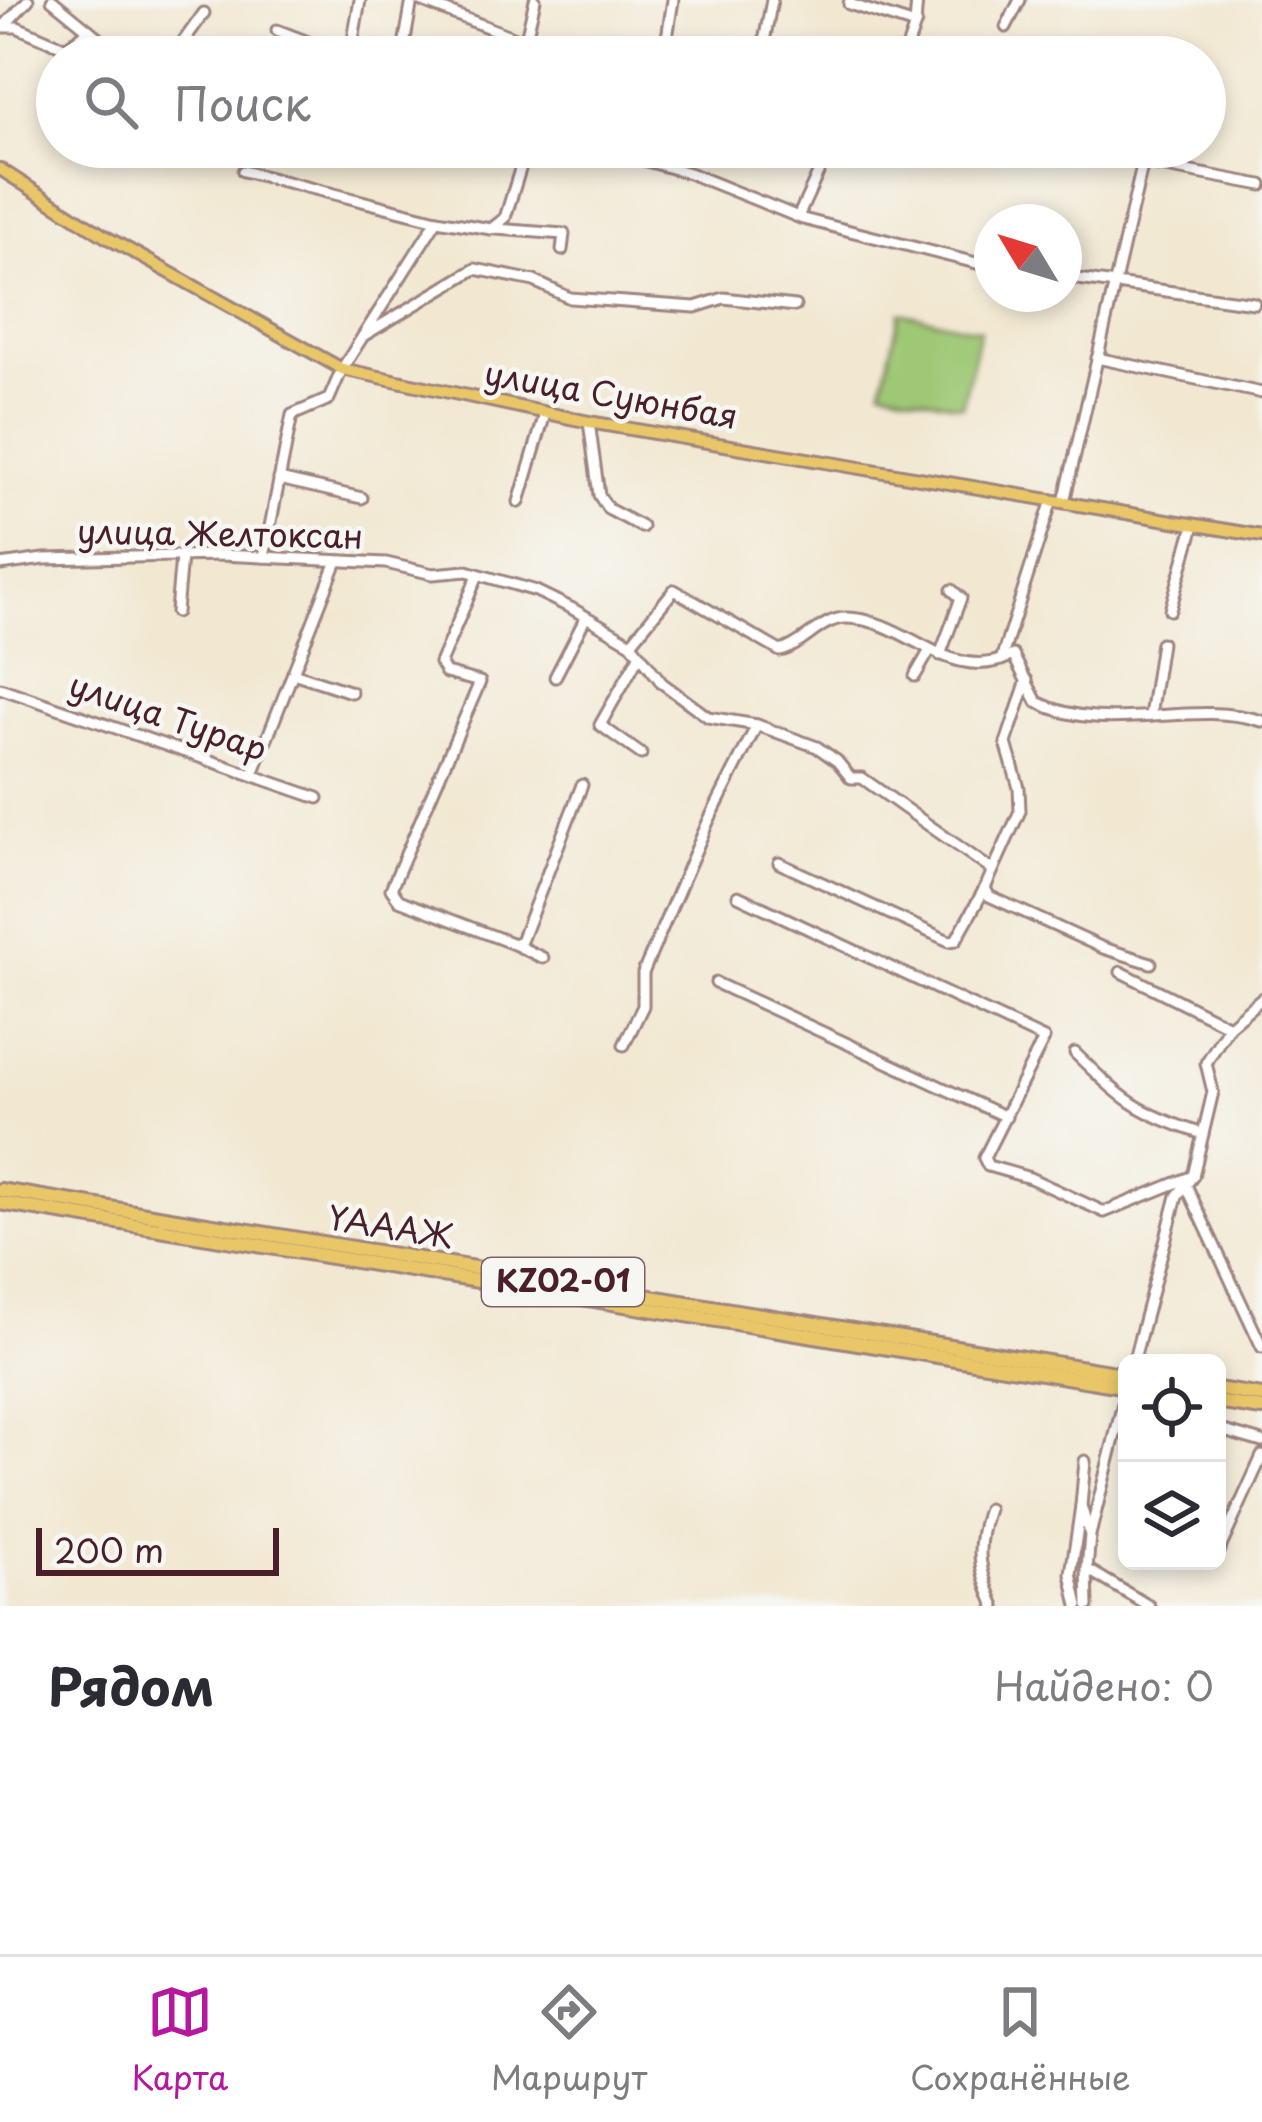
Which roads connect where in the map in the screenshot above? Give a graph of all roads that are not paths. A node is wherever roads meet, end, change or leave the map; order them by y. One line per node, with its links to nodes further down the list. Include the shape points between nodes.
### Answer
1 (28, 0): 14 (street)
2 (52, 0): 16 (street)
3 (361, 0): 23 (street)
4 (415, 0): 11 (street); 24 (street)
5 (535, 0): 26 (street)
6 (673, 0): 27 (street)
7 (772, 0): 28 (street)
8 (850, 0): 13 (street)
9 (920, 0): 13 (street)
10 (1020, 0): 15 (street)
11 (444, 5): 25 (street)
12 (204, 13): 21 (street)
13 (915, 25): 29 (street)
14 (2, 27): 18 (street)
15 (1006, 27)
16 (89, 30): 19 (street); 20 (street)
17 (278, 30): 22 (street)
18 (38, 36)
19 (81, 36)
20 (96, 36)
21 (187, 36)
22 (293, 36)
23 (354, 36)
24 (407, 36)
25 (510, 36)
26 (527, 36)
27 (667, 36)
28 (765, 36)
29 (911, 36)
30 (520, 168): 40 (street)
31 (674, 168): 38 (street)
32 (820, 168): 38 (street)
33 (1142, 168): 44 (street)
34 (1174, 168): 37 (street)
35 (1, 171): 49 (main road, улица Суюнбая)
36 (244, 171): 39 (street)
37 (1262, 185)
38 (798, 217): 42 (street)
39 (437, 220): 40 (street); 47 (street)
40 (496, 229): 41 (street, via 564,234)
41 (562, 250)
42 (974, 261)
43 (1082, 280): 44 (street)
44 (1114, 284): 45 (street); 48 (street)
45 (1254, 303)
46 (795, 306): 47 (street, via 570,298 475,269)
47 (363, 336): 49 (street)
48 (1097, 358): 50 (street); 55 (street)
49 (342, 368): 51 (main road, улица Суюнбая); 53 (street, via 325,404 292,415)
50 (1262, 393)
51 (544, 414): 52 (main road, улица Суюнбая); 56 (street)
52 (589, 422): 55 (main road, улица Суюнбая); 58 (street, via 599,495)
53 (278, 478): 54 (street); 61 (street)
54 (362, 498)
55 (1058, 501): 57 (main road, улица Суюнбая); 73 (street)
56 (519, 502)
57 (1194, 525): 59 (main road, улица Суюнбая); 66 (street)
58 (642, 527)
59 (1262, 536)
60 (182, 557): 61 (street, улица Желтоксан); 63 (street, улица Желтоксан); 67 (street)
61 (264, 557): 62 (street, улица Желтоксан)
62 (337, 561): 64 (street, улица Желтоксан); 74 (street)
63 (0, 565)
64 (478, 575): 68 (street, улица Желтоксан, via 536,591); 91 (street, via 440,663 446,673 480,682 391,889 399,900)
65 (952, 590): 71 (street, via 962,598)
66 (1170, 610)
67 (176, 612)
68 (586, 617): 69 (street, улица Желтоксан); 76 (street)
69 (631, 643): 71 (street, via 674,590 780,650 840,618 896,632); 72 (street, улица Желтоксан)
70 (1161, 643): 80 (street)
71 (935, 653): 73 (street, via 971,665); 75 (street)
72 (640, 654): 82 (street, улица Желтоксан, via 662,683 708,717); 83 (street, via 600,725)
73 (1000, 662): 77 (street, via 1013,655)
74 (293, 673): 79 (street); 84 (street)
75 (915, 676)
76 (555, 677)
77 (1027, 680): 80 (street, via 1042,705 1084,718); 88 (street, via 1006,743 1020,811)
78 (0, 688): 84 (street, улица Турар)
79 (351, 692)
80 (1150, 716): 81 (street, via 1204,712)
81 (1262, 721)
82 (757, 725): 88 (street, улица Желтоксан, via 817,748); 98 (street, via 650,956 643,1006)
83 (641, 754)
84 (253, 774): 86 (street, улица Турар)
85 (582, 785): 91 (street)
86 (318, 798)
87 (779, 863): 89 (street, via 949,941)
88 (992, 870): 89 (street)
89 (985, 888): 93 (street, via 1103,949)
90 (738, 896): 100 (street, via 1044,1039)
91 (514, 944): 92 (street)
92 (543, 958)
93 (1151, 963)
94 (1120, 972): 97 (street)
95 (716, 983): 100 (street)
96 (1262, 998): 97 (street)
97 (1229, 1026): 101 (street, via 1206,1063 1213,1092)
98 (624, 1045)
99 (1075, 1053): 101 (street, via 1125,1101)
100 (1006, 1117): 102 (street, via 984,1158 988,1166 1104,1212)
101 (1203, 1134): 102 (street)
102 (1190, 1181): 105 (street); 106 (street, via 1177,1196)
103 (0, 1190): 107 (highway, ҮАААЖ / KZ02-01)
104 (0, 1203): 110 (highway, ҮАААЖ / KZ02-01)
105 (1262, 1347)
106 (1134, 1354)
107 (1118, 1374)
108 (1226, 1390): 109 (highway)
109 (1262, 1396)
110 (1118, 1402)
111 (1226, 1403): 112 (highway)
112 (1262, 1409)
113 (1118, 1429): 120 (street)
114 (1226, 1432): 115 (street)
115 (1262, 1442)
116 (1262, 1456): 121 (street)
117 (1085, 1460): 118 (street)
118 (1082, 1506): 120 (street); 124 (street, via 1071,1574)
119 (988, 1509): 123 (street, via 977,1543)
120 (1090, 1535): 122 (street)
121 (1226, 1535)
122 (1088, 1569): 125 (street); 126 (street)
123 (995, 1606)
124 (1078, 1606)
125 (1088, 1606)
126 (1149, 1606)

